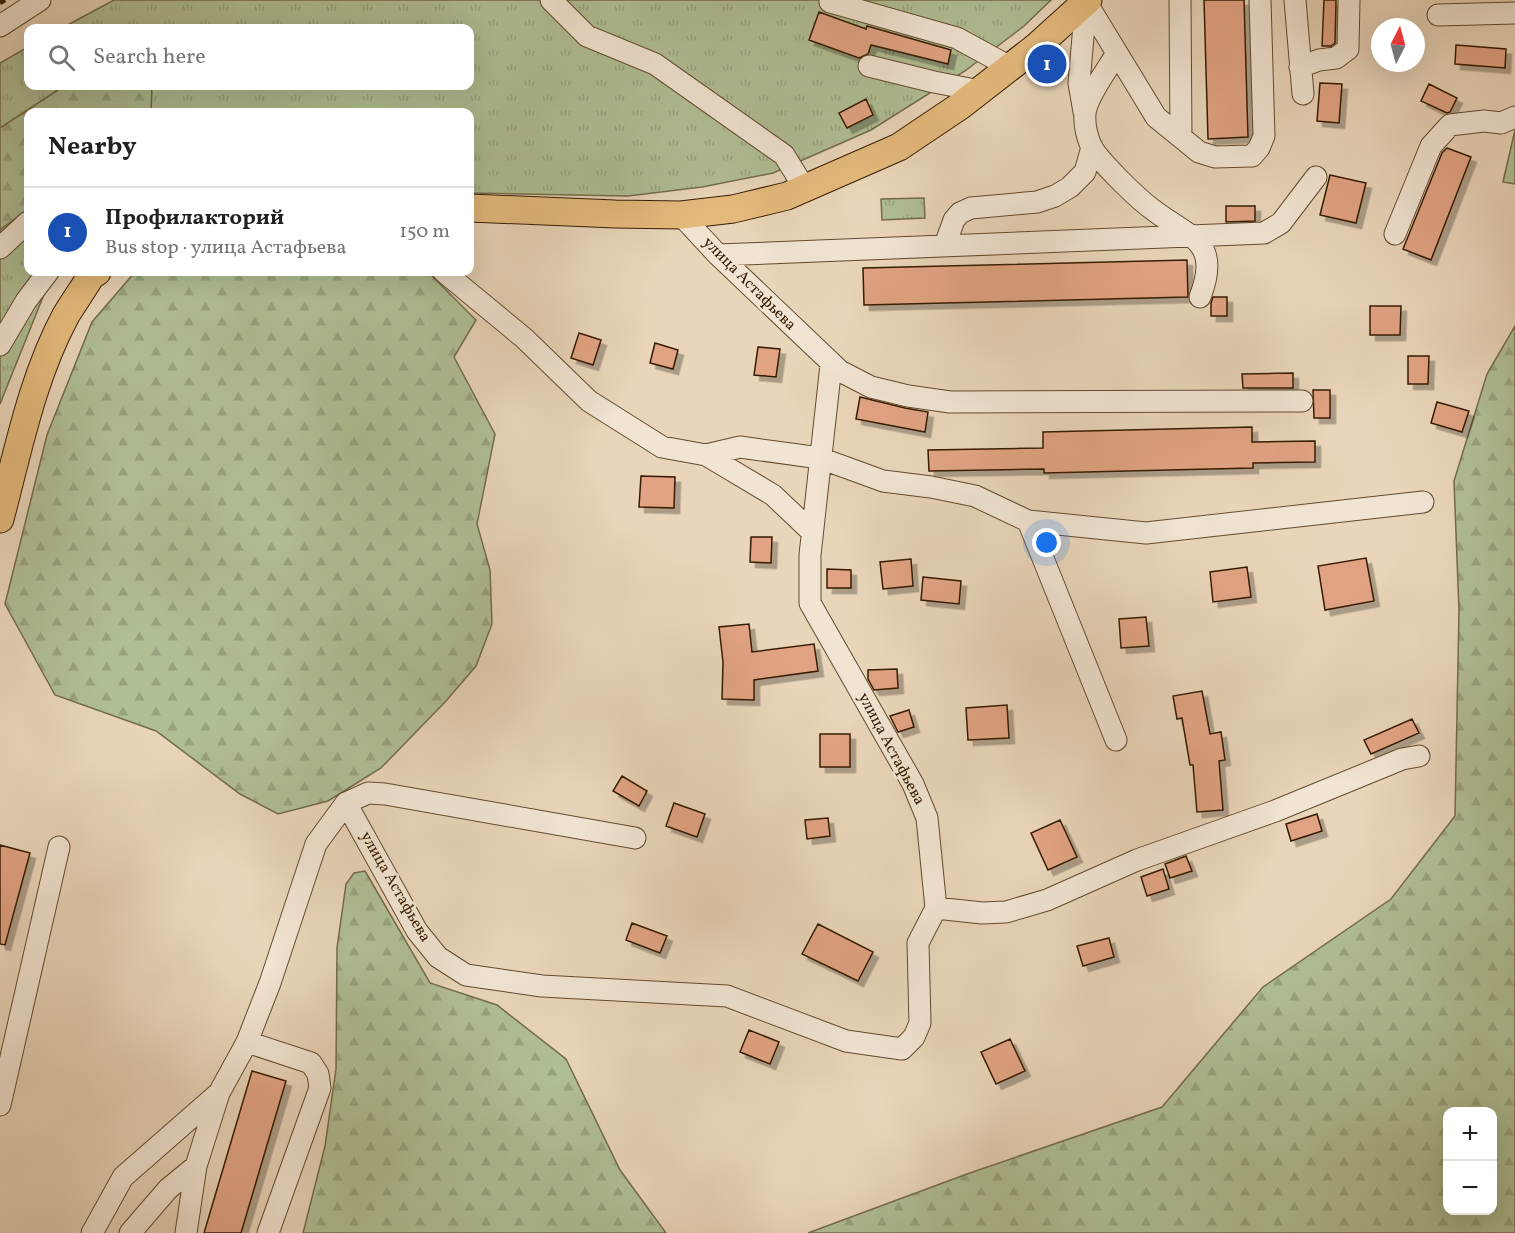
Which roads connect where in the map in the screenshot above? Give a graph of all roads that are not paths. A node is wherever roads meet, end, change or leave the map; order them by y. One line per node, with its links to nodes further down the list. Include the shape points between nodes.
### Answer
1 (40, 0): 11 (street)
2 (550, 0): 23 (street, via 587,36 655,64 784,155)
3 (1180, 0): 20 (street)
4 (1260, 0): 20 (street, via 1264,136 1259,148 1252,156 1215,157 1199,152)
5 (1295, 0): 15 (street)
6 (1349, 0): 15 (street, via 1348,49 1336,58)
7 (1080, 1): 12 (street); 14 (main road, улица Астафьева, via 1057,28); 18 (street, via 1079,83)
8 (830, 2): 14 (street, via 957,38)
9 (1515, 13): 10 (street)
10 (1438, 15)
11 (0, 26)
12 (1117, 53): 18 (street); 20 (street, via 1156,117)
13 (869, 66): 16 (street)
14 (1010, 67): 16 (main road, улица Астафьева)
15 (1300, 67): 17 (street)
16 (980, 90): 23 (main road, улица Астафьева, via 899,147)
17 (1303, 94)
18 (1084, 112): 21 (street)
19 (1515, 117): 27 (street, via 1501,123 1450,125 1431,146)
20 (1181, 137)
21 (1092, 147): 28 (street, via 1152,210); 29 (street, via 1086,172 1070,188 1037,202 971,208 960,213)
22 (1316, 177): 28 (street, via 1281,224 1264,233)
23 (805, 189): 25 (main road, улица Астафьева, via 734,209)
24 (474, 208): 25 (main road, улица Астафьева)
25 (681, 214): 31 (street, улица Астафьева)
26 (24, 226): 30 (street)
27 (1395, 234)
28 (1193, 236): 29 (street); 35 (street, via 1207,263)
29 (945, 245): 31 (street)
30 (0, 248)
31 (718, 255): 37 (street, улица Астафьева)
32 (45, 276): 36 (street)
33 (91, 276): 42 (main road, via 66,315 48,354)
34 (449, 276): 39 (street, via 524,338 589,401 662,447)
35 (1200, 297)
36 (0, 345)
37 (831, 365): 38 (street, via 871,387 950,402); 40 (street, улица Астафьева)
38 (1302, 401)
39 (706, 455): 40 (street, via 740,447); 44 (street, via 773,495)
40 (820, 458): 43 (street, via 883,481 975,496); 44 (street, улица Астафьева)
41 (1423, 502): 43 (street, via 1146,532)
42 (0, 519)
43 (1028, 521): 45 (street)
44 (812, 532): 50 (street, улица Астафьева, via 810,603 913,784 927,818)
45 (1116, 740)
46 (1419, 756): 50 (street, via 1402,759 1275,811 1137,860 1047,900 1006,912)
47 (346, 803): 48 (street, via 368,793 386,794); 50 (street, улица Астафьева, via 417,931 438,957 466,975 542,986 727,996 846,1041 902,1049 914,1037 920,1023 918,943); 51 (street, via 316,844)
48 (635, 838)
49 (59, 847): 53 (street)
50 (936, 908)
51 (247, 1042): 52 (street); 58 (street, via 311,1063 318,1074 320,1089)
52 (219, 1093): 54 (street); 55 (street, via 123,1177)
53 (0, 1106)
54 (196, 1166): 56 (street, via 168,1189); 57 (street)
55 (92, 1233)
56 (130, 1233)
57 (186, 1233)
58 (268, 1233)

